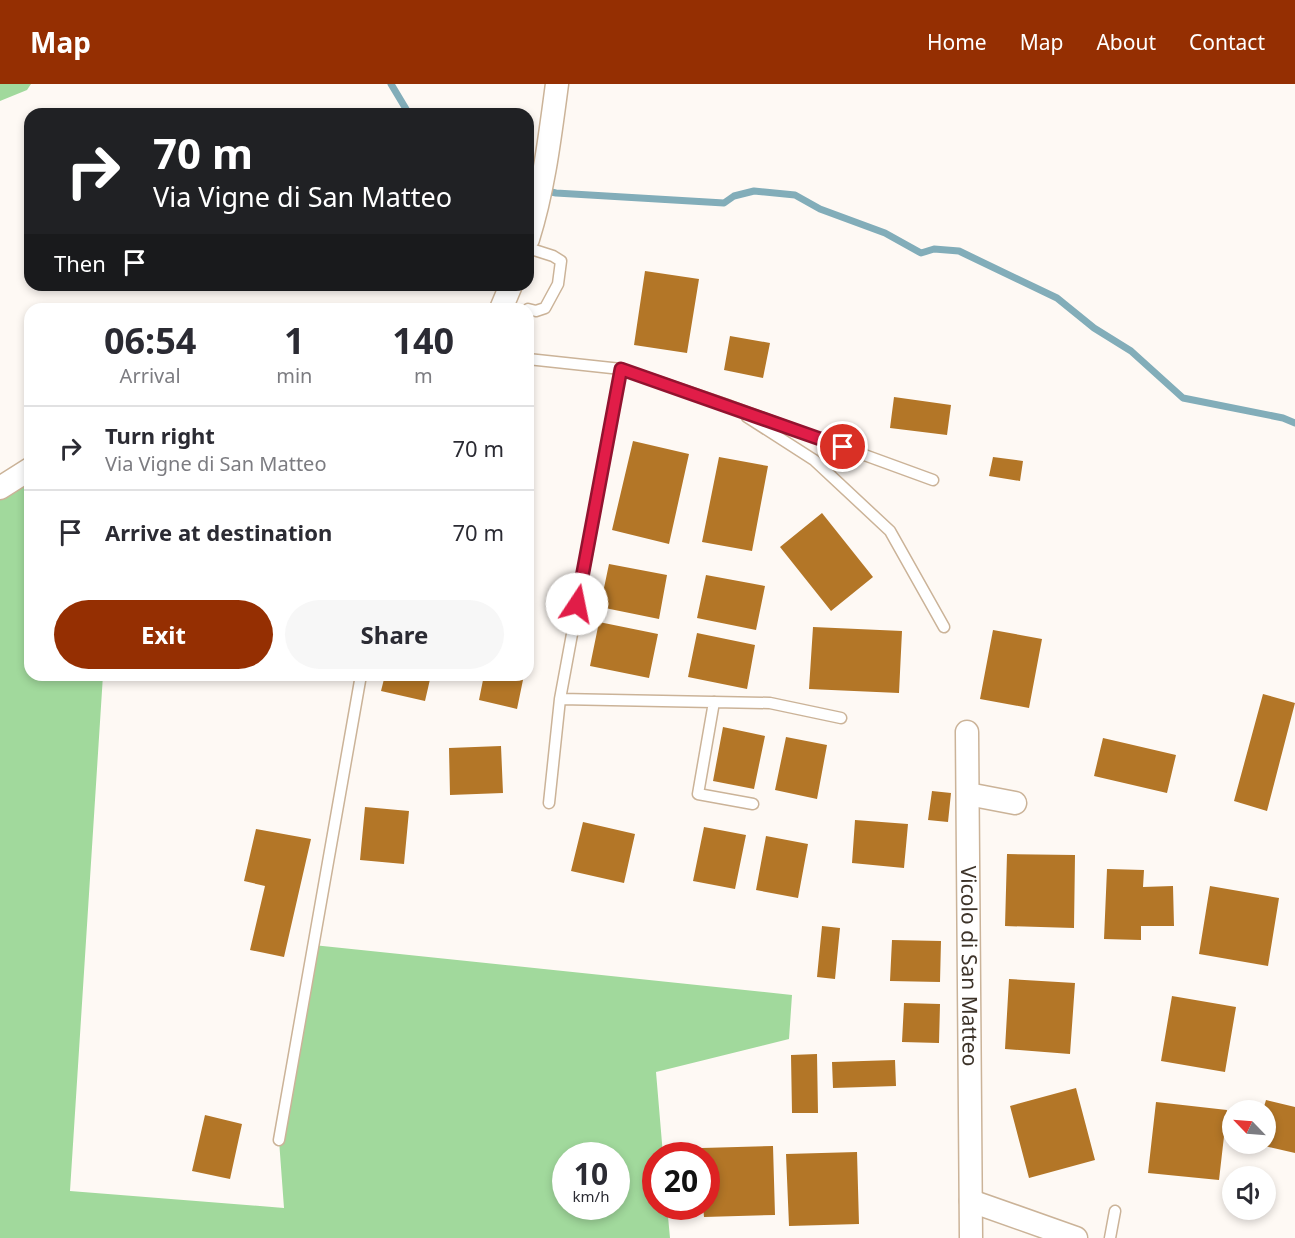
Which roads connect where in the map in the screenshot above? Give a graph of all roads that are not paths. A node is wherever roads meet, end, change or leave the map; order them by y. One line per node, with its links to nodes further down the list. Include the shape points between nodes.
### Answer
1 (556, 84): 2 (street)
2 (534, 219)
3 (534, 250): 4 (lane, via 561,261 558,284 545,308)
4 (534, 310)
5 (534, 360): 6 (lane)
6 (621, 369): 7 (lane); 13 (lane)
7 (730, 406): 9 (lane); 11 (lane, via 814,460 890,531)
8 (24, 473): 10 (street)
9 (933, 480)
10 (0, 488)
11 (944, 627)
12 (360, 681): 21 (lane)
13 (560, 699): 14 (lane); 18 (lane)
14 (714, 702): 15 (lane, via 770,703); 20 (lane, via 698,794)
15 (841, 718)
16 (967, 732): 17 (street, Vicolo di San Matteo)
17 (968, 794): 19 (street); 22 (street, Vicolo di San Matteo)
18 (549, 803)
19 (1015, 803)
20 (753, 804)
21 (279, 1140)
22 (971, 1202): 24 (street, Vicolo di San Matteo); 25 (street)
23 (1115, 1211): 26 (lane)
24 (971, 1238)
25 (1076, 1238)
26 (1110, 1238)

